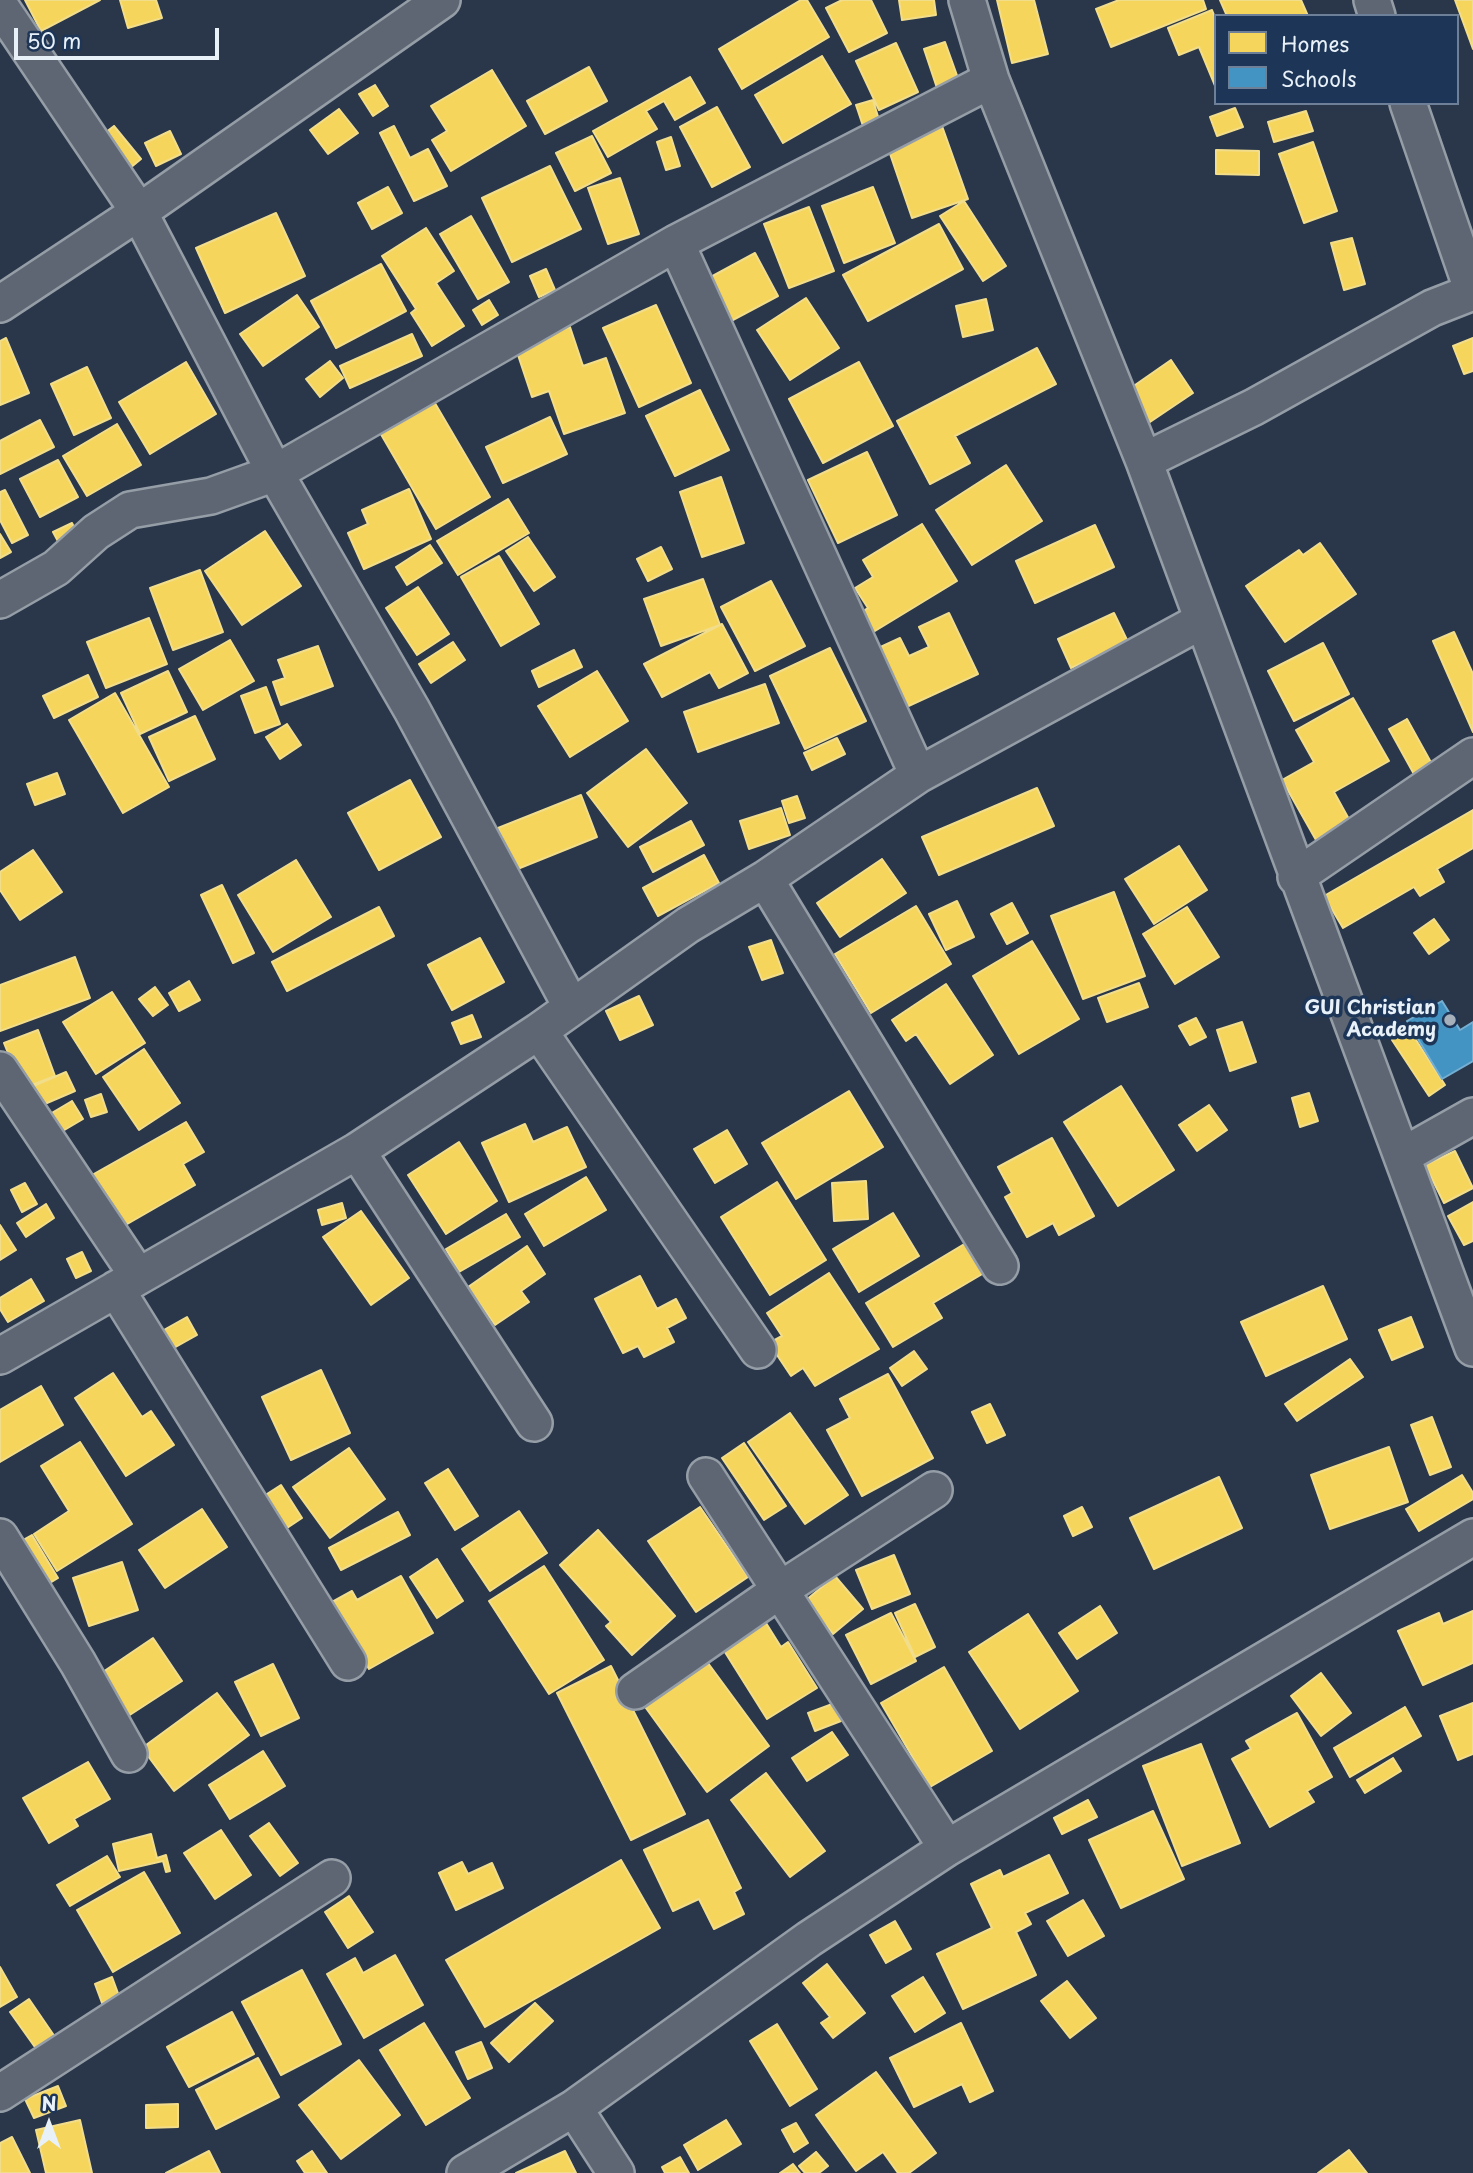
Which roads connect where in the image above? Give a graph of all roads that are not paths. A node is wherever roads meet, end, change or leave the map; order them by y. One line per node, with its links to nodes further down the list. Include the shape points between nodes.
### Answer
1 (442, 0): 6 (street)
2 (967, 0): 4 (street)
3 (0, 6): 6 (street)
4 (991, 80): 7 (street); 9 (street)
5 (1409, 105): 9 (street, via 1473,292 1432,308 1254,407)
6 (139, 212): 8 (street); 10 (street)
7 (676, 243): 10 (street); 14 (street)
8 (0, 304)
9 (1144, 461): 12 (street)
10 (275, 473): 11 (street, via 211,496 130,510 96,532 56,568); 17 (street, via 412,710)
11 (0, 600)
12 (1203, 620): 14 (street); 15 (street)
13 (1473, 756): 15 (street)
14 (918, 775): 16 (street)
15 (1296, 877): 22 (street)
16 (765, 879): 17 (street, via 688,925); 23 (street)
17 (571, 1006): 18 (street)
18 (539, 1031): 21 (street); 26 (street)
19 (0, 1070): 24 (street)
20 (1473, 1116): 22 (street)
21 (357, 1151): 24 (street); 28 (street)
22 (1402, 1156): 25 (street)
23 (1000, 1266)
24 (127, 1283): 27 (street); 34 (street)
25 (1473, 1348)
26 (758, 1350)
27 (0, 1356)
28 (534, 1423)
29 (706, 1476): 33 (street)
30 (934, 1490): 33 (street)
31 (0, 1536): 36 (street)
32 (1473, 1537): 37 (street)
33 (780, 1590): 35 (street); 37 (street)
34 (348, 1662)
35 (635, 1691)
36 (129, 1754)
37 (947, 1849): 40 (street, via 809,1939)
38 (332, 1878): 39 (street)
39 (0, 2093)
40 (574, 2108): 41 (street); 42 (street)
41 (465, 2173)
42 (616, 2173)

